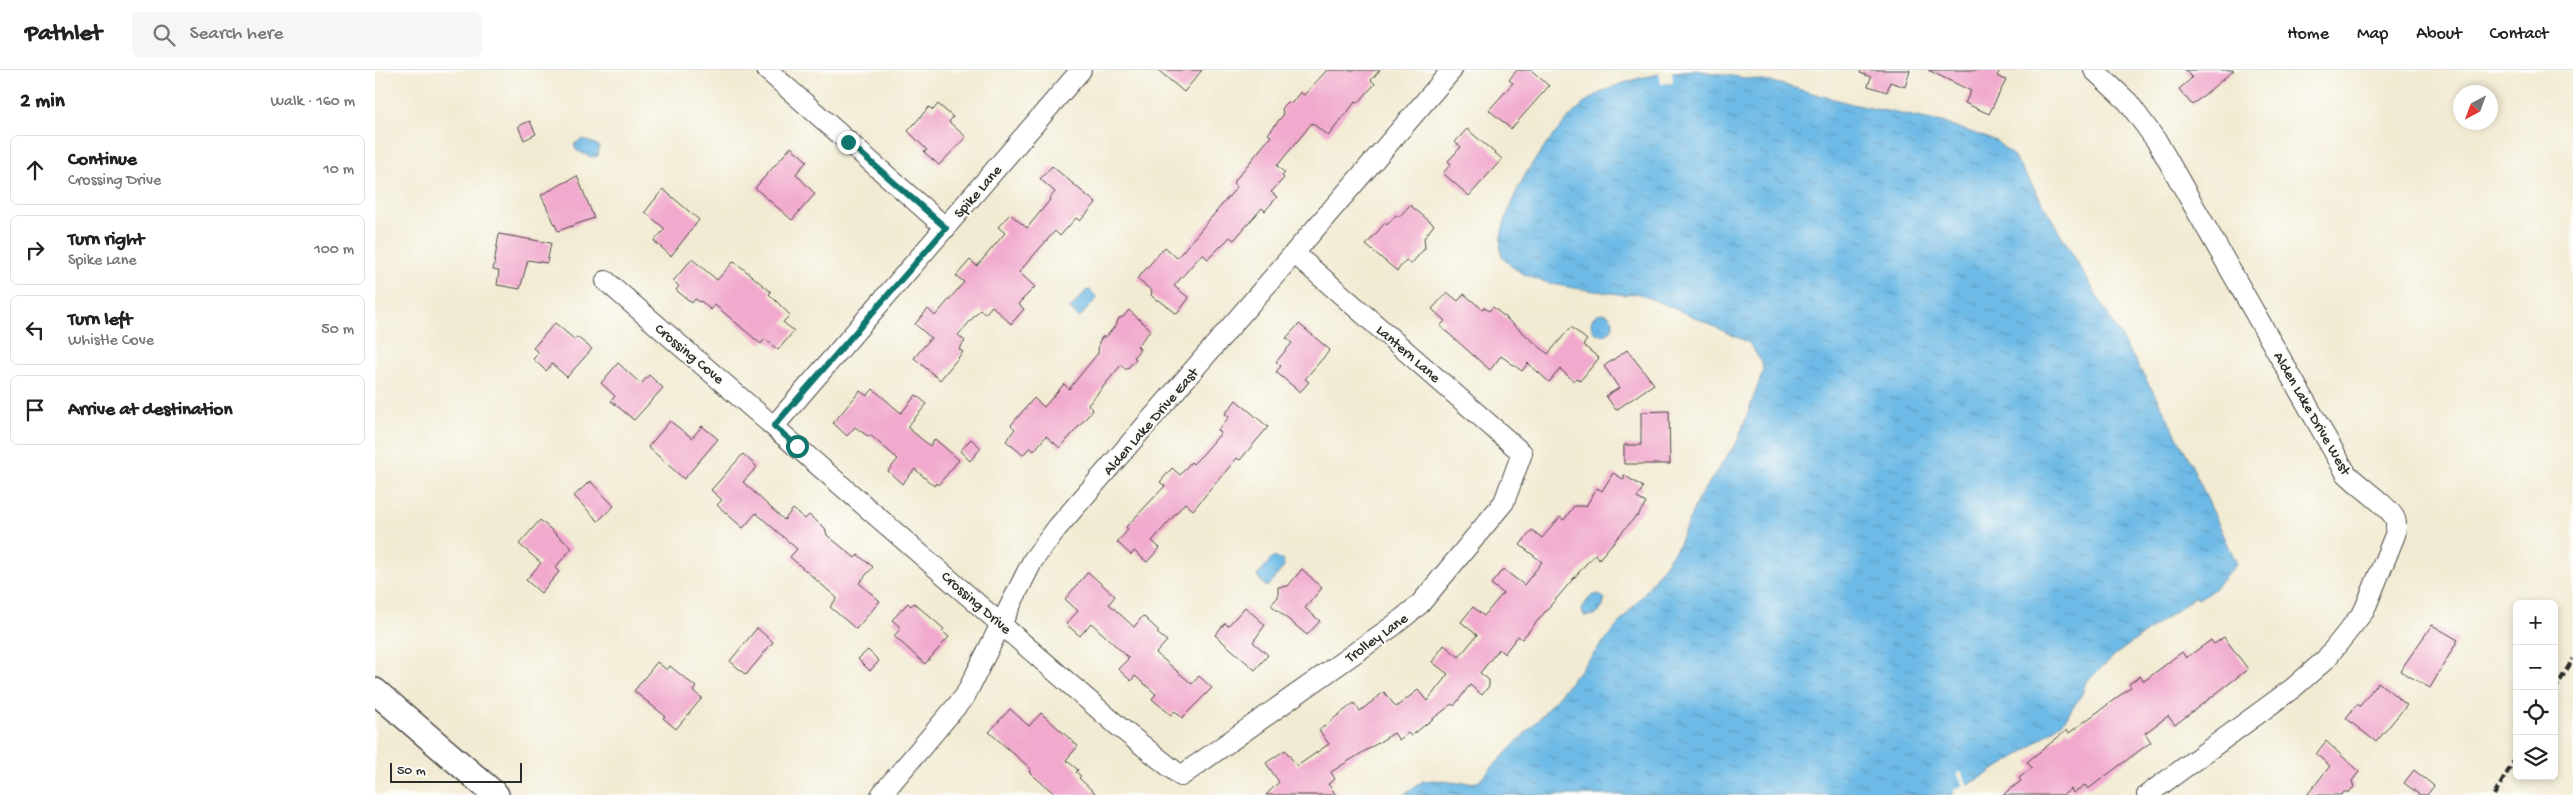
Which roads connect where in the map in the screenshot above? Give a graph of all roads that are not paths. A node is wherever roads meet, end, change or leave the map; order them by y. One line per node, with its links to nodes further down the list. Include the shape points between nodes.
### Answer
1 (767, 70): 5 (street)
2 (1081, 70): 5 (street, Spike Lane)
3 (1452, 70): 6 (street, Alden Lake Drive East)
4 (2094, 70): 15 (street, Alden Lake Drive West, via 2128,102 2158,142 2346,474 2389,510 2396,525 2384,566 2367,604 2338,646 2293,688)
5 (946, 228): 8 (street, Spike Lane)
6 (1295, 254): 9 (street, Lantern Lane); 10 (street, Alden Lake Drive East, via 1057,528 1033,560)
7 (605, 280): 8 (street, Crossing Cove)
8 (774, 426): 10 (street, Crossing Drive)
9 (1522, 453): 12 (street, Trolley Lane, via 1504,502 1420,604)
10 (1001, 623): 12 (street, Crossing Drive); 14 (street, Alden Lake Drive East, via 961,701)
11 (375, 691): 13 (street)
12 (1181, 776)
13 (496, 795)
14 (881, 795)
15 (2147, 795)

